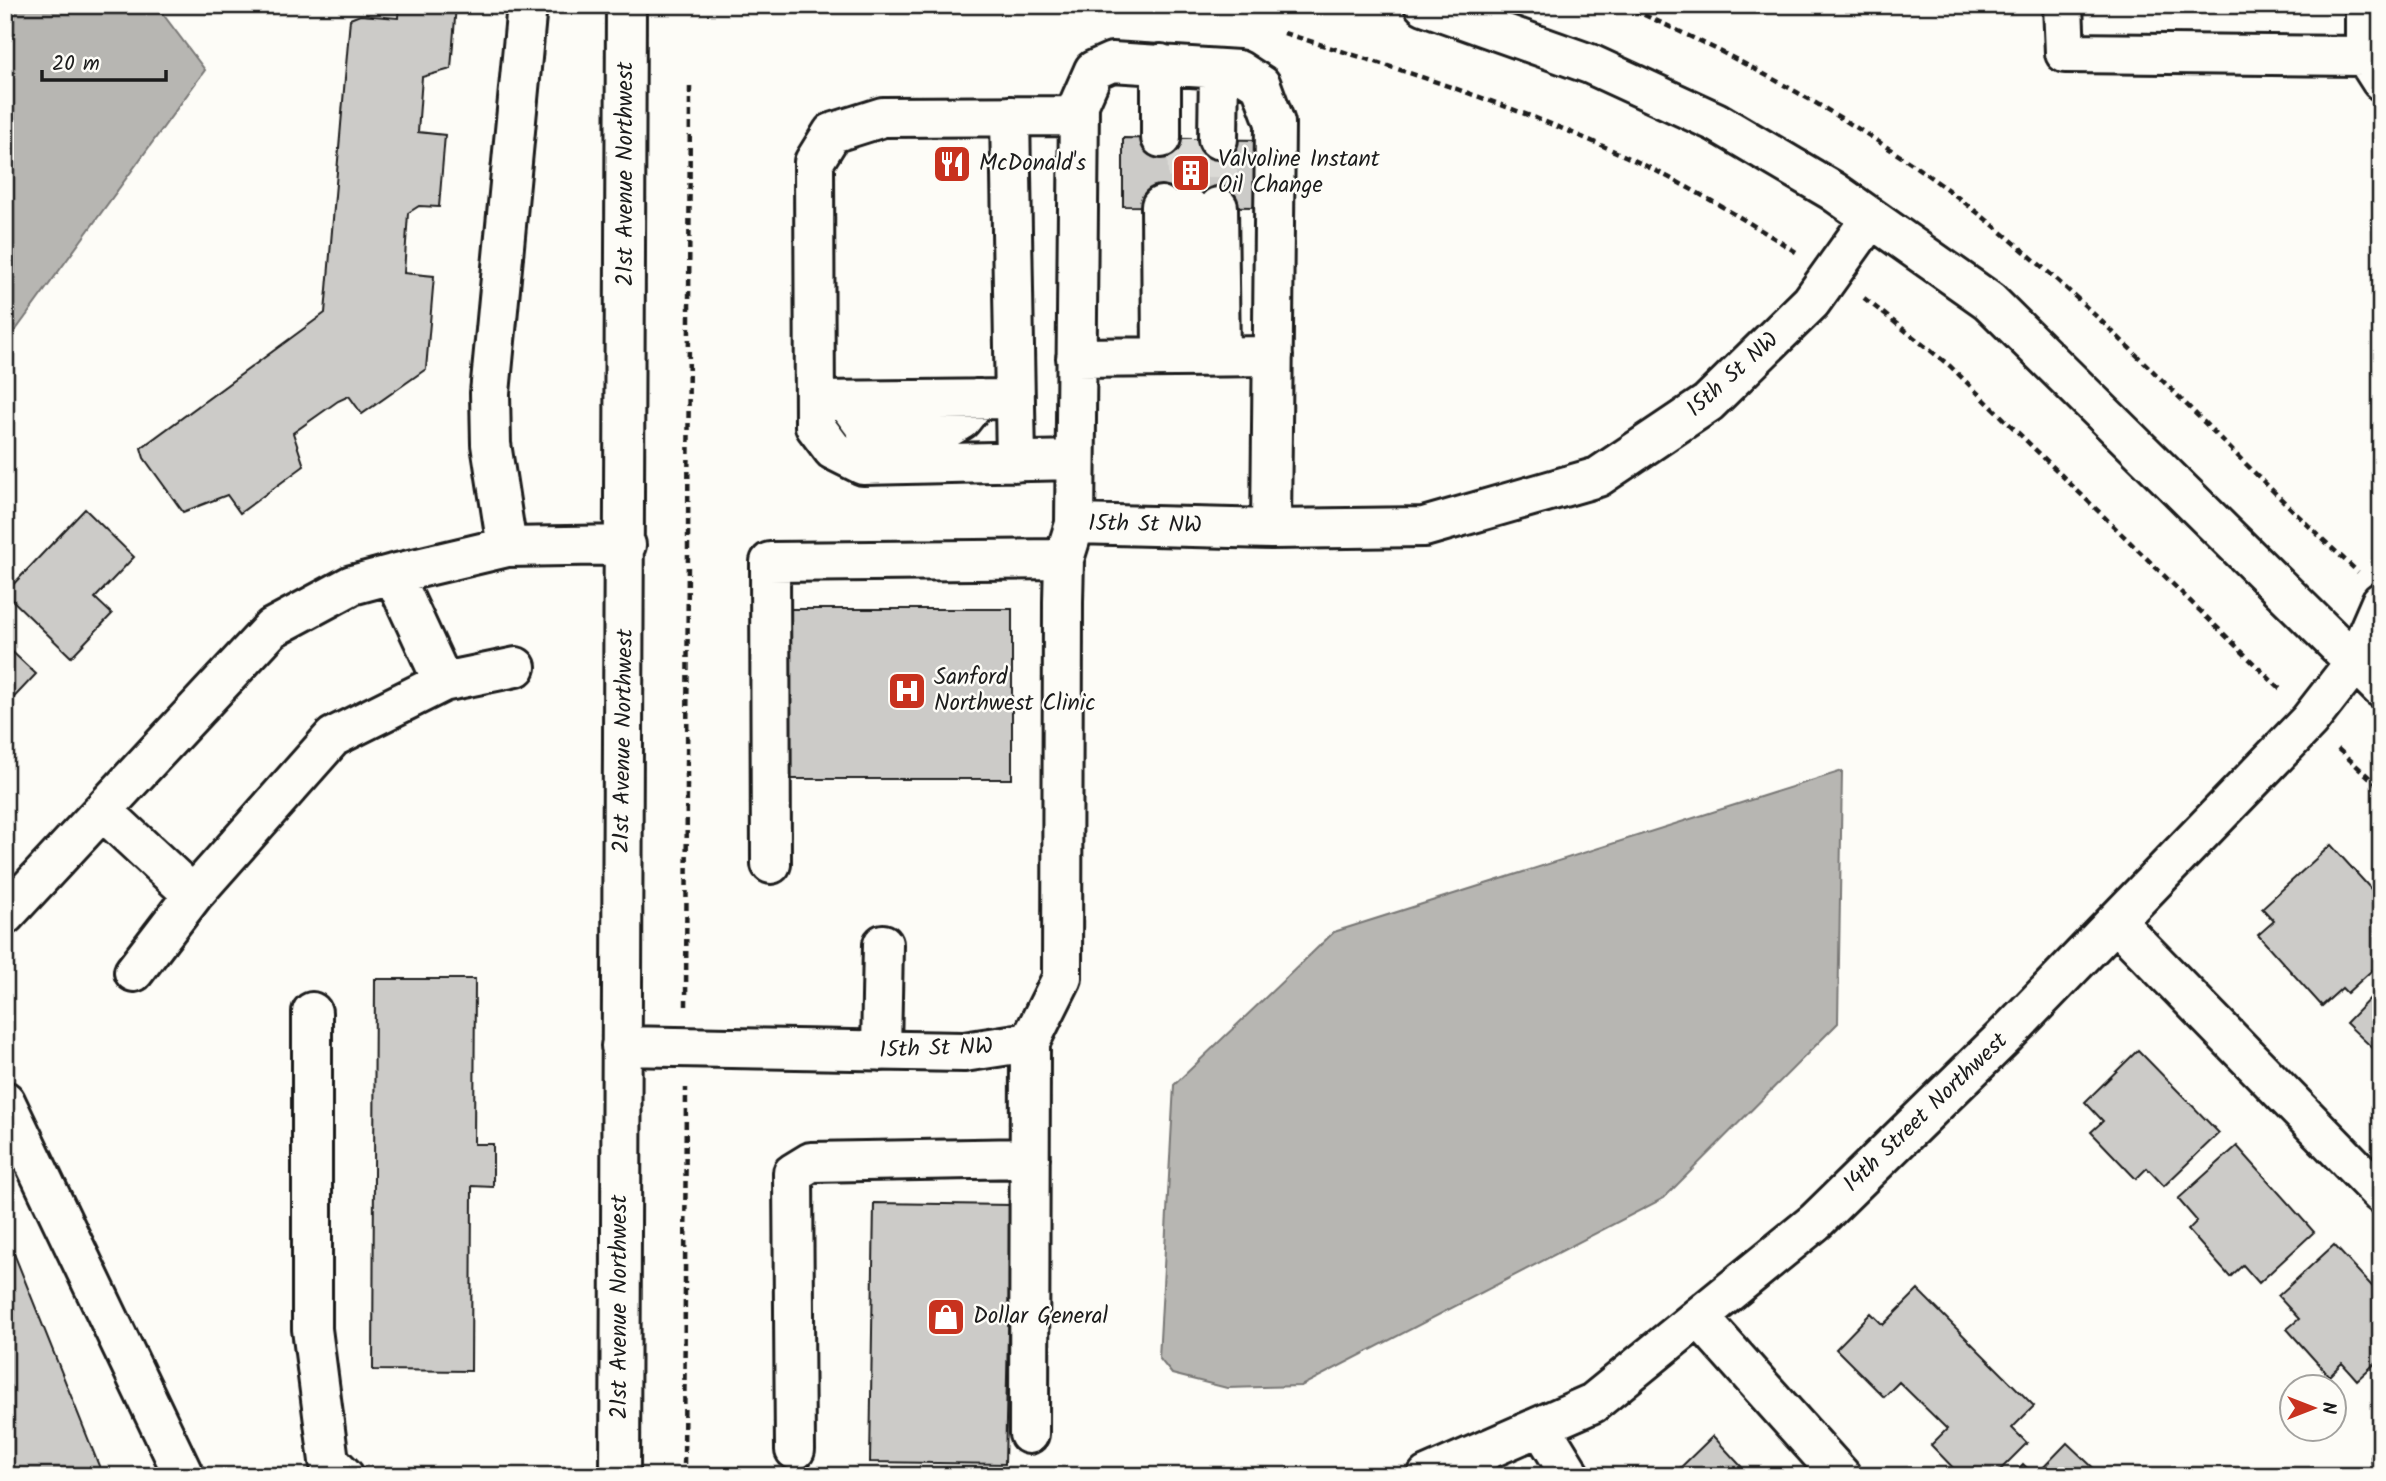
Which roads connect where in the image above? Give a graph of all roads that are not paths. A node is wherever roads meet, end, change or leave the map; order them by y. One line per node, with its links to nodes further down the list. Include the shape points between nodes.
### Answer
1 (527, 5): 21 (street, via 490,393 491,444)
2 (626, 5): 20 (street, 21st Avenue Northwest)
3 (1424, 5): 10 (street, via 1590,64 1716,122)
4 (2063, 5): 7 (street, via 2065,53)
5 (2365, 5): 7 (street)
6 (1189, 67): 6 (street, via 1188,139); 9 (street, via 1112,62 1094,70 1079,104); 11 (street, via 1238,70 1261,85 1275,123)
7 (2373, 69)
8 (1010, 116): 9 (street); 14 (street); 15 (street, via 883,117 832,133 814,162)
9 (1079, 116): 13 (street)
10 (1871, 218): 18 (street, 15th St NW, via 1811,302 1708,403 1598,477 1424,527); 25 (street, via 1989,301)
11 (1273, 356): 12 (street); 18 (street)
12 (1191, 357): 12 (street, via 1189,207); 13 (street)
13 (1076, 358): 16 (street)
14 (996, 399): 15 (street, via 936,435 891,437 866,428); 17 (street)
15 (830, 401): 17 (street, via 815,426 833,450 863,465)
16 (1075, 460): 17 (street); 19 (street)
17 (1016, 462)
18 (1271, 529): 19 (street, 15th St NW)
19 (1069, 541): 28 (street, via 770,562); 35 (street, 15th St NW, via 1062,978)
20 (626, 545): 21 (street); 36 (street, 21st Avenue Northwest)
21 (507, 547): 22 (street)
22 (393, 574): 26 (street); 27 (street, via 352,585 271,628)
23 (2381, 601): 25 (street, 14th Street Northwest)
24 (516, 667): 26 (street)
25 (2368, 675): 31 (street, 14th Street Northwest, via 2309,721)
26 (443, 682): 29 (street, via 333,737)
27 (103, 811): 29 (street); 30 (street)
28 (771, 864)
29 (193, 895): 33 (street)
30 (5, 915)
31 (2116, 922): 40 (street); 41 (street, 14th Street Northwest, via 1815,1222)
32 (883, 944): 37 (street)
33 (134, 972)
34 (312, 1012): 46 (street, via 312,1329 329,1461)
35 (1030, 1042): 37 (street, 15th St NW, via 964,1052); 39 (street)
36 (621, 1046): 37 (street, 15th St NW); 47 (street, 21st Avenue Northwest)
37 (881, 1051)
38 (5, 1101): 45 (street)
39 (1030, 1158): 43 (street); 44 (street, via 811,1162 793,1173)
40 (2381, 1194)
41 (1699, 1317): 42 (street, 14th Street Northwest, via 1593,1403); 50 (street)
42 (1541, 1427): 48 (street, 14th Street Northwest); 49 (street)
43 (1029, 1434)
44 (795, 1450)
45 (184, 1476)
46 (344, 1476)
47 (620, 1476)
48 (1427, 1476)
49 (1571, 1476)
50 (1841, 1476)

